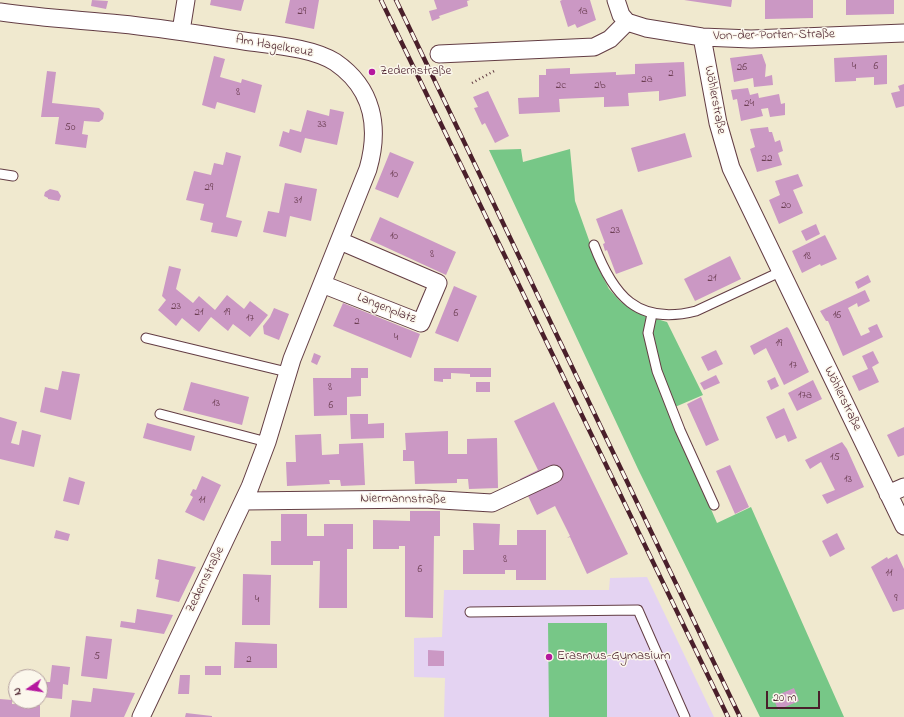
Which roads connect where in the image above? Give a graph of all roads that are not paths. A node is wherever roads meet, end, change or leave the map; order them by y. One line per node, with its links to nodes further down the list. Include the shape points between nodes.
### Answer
1 (186, 0): 5 (street)
2 (616, 0): 4 (street, via 621,15)
3 (0, 12): 5 (street, Am Hagelkreuz)
4 (627, 22): 7 (street, Von-der-Porten-Straße, via 646,28); 8 (street, via 610,39 594,47)
5 (180, 31): 9 (street, Am Hagelkreuz, via 283,46 329,59 352,77 362,91 372,114)
6 (904, 32): 7 (street, Von-der-Porten-Straße, via 751,39)
7 (702, 37): 14 (street, Wöhlerstraße, via 718,123 731,168)
8 (439, 54)
9 (374, 128): 12 (street, Zedernstraße, via 368,169)
10 (0, 174): 11 (lane)
11 (13, 176)
12 (340, 241): 15 (street, Zedernstraße); 15 (street, Langenplatz, via 438,283 421,323)
13 (594, 244): 16 (lane, via 604,270 617,291 634,305)
14 (780, 272): 16 (lane, via 696,311 671,316); 23 (street, Wöhlerstraße)
15 (322, 284): 18 (street, Zedernstraße)
16 (652, 314): 25 (lane, via 648,333 657,371)
17 (146, 338): 18 (lane)
18 (287, 372): 20 (street, Zedernstraße)
19 (160, 414): 20 (lane)
20 (267, 442): 24 (street, Zedernstraße)
21 (554, 474): 24 (street, Niermannstraße, via 492,504 418,499)
22 (904, 487): 23 (street)
23 (888, 494): 26 (street, Wöhlerstraße)
24 (244, 501): 28 (street, Zedernstraße)
25 (714, 505)
26 (904, 526)
27 (470, 612): 29 (lane, via 638,610)
28 (141, 717)
29 (685, 717)

